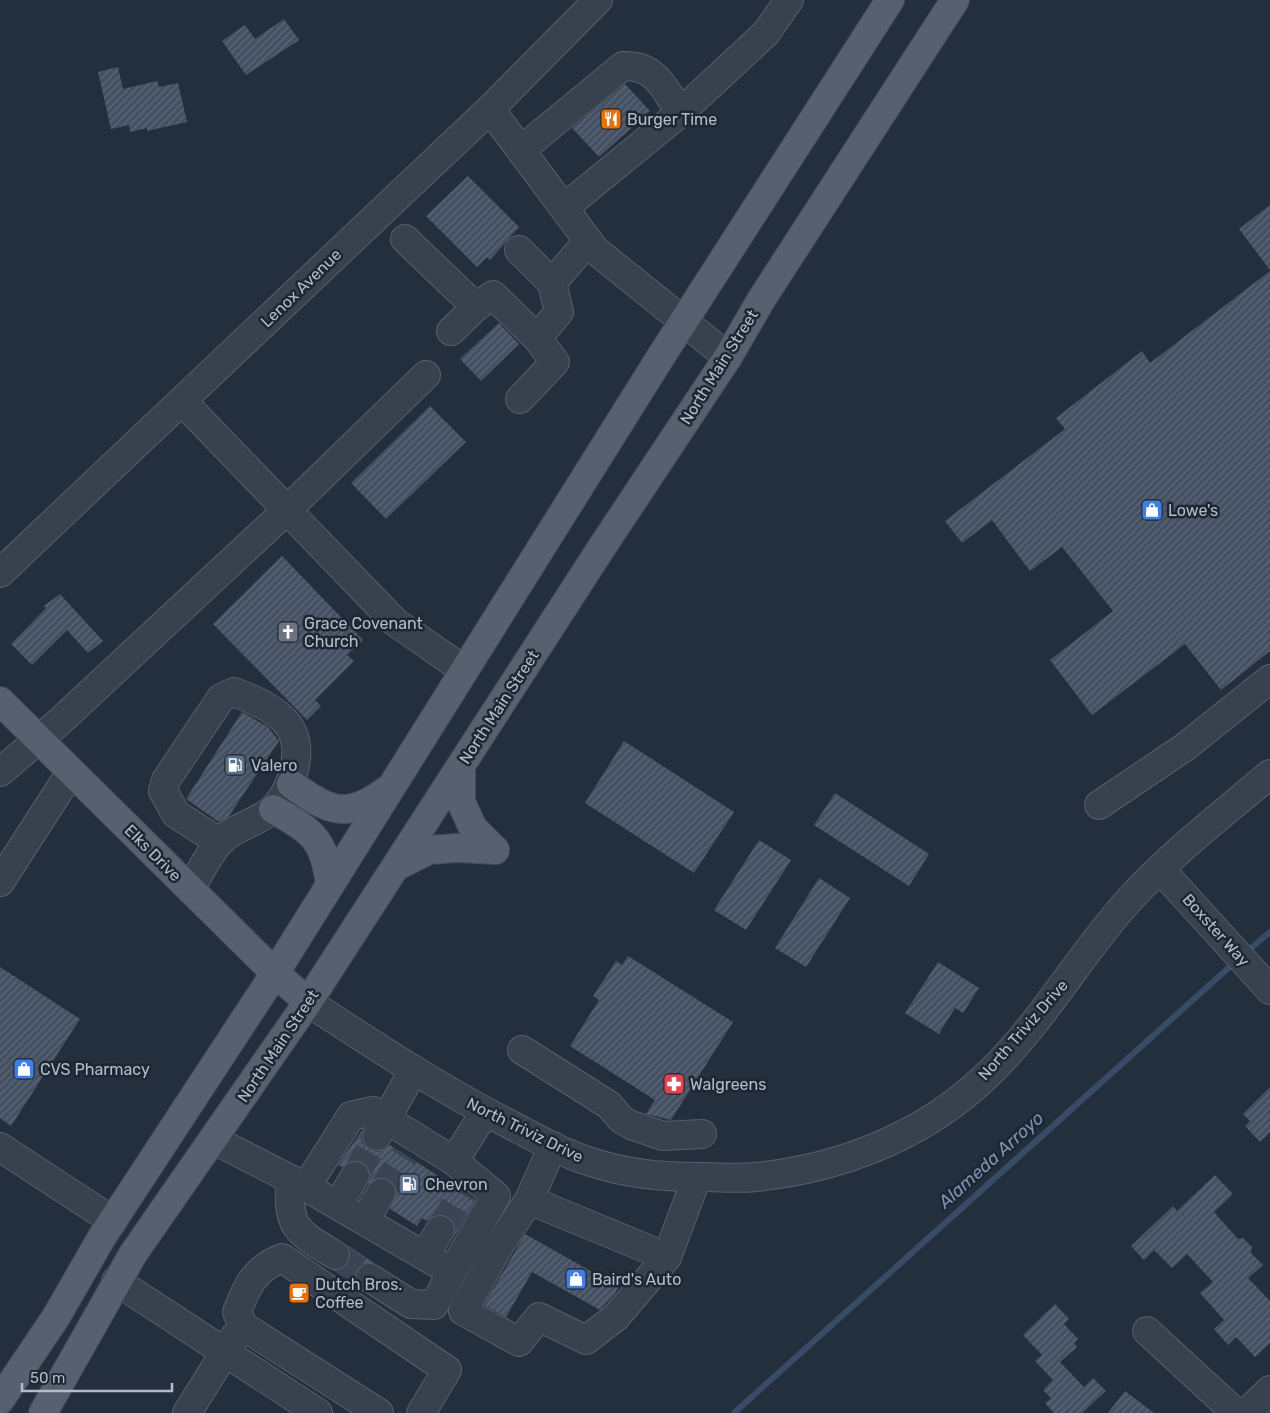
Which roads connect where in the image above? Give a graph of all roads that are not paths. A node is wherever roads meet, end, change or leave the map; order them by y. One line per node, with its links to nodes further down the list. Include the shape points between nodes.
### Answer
1 (598, 0): 5 (street, Lenox Avenue)
2 (790, 0): 6 (street, via 766,33)
3 (890, 0): 14 (main road)
4 (955, 0): 17 (main road, North Main Street, via 761,300)
5 (490, 109): 7 (street); 20 (street, Lenox Avenue)
6 (680, 113): 7 (street, via 650,70 623,66); 8 (street)
7 (520, 150): 8 (street)
8 (564, 208): 10 (street)
9 (405, 239): 13 (street)
10 (588, 241): 12 (street); 14 (street, via 594,250)
11 (519, 250): 12 (street)
12 (552, 283): 16 (street, via 559,312)
13 (476, 307): 15 (street); 16 (street, via 493,295)
14 (684, 320): 17 (street); 23 (main road)
15 (450, 331)
16 (537, 338): 19 (street, via 555,362)
17 (728, 357): 28 (main road, North Main Street)
18 (426, 375): 21 (street)
19 (520, 399)
20 (182, 401): 21 (street); 22 (street, Lenox Avenue)
21 (288, 510): 23 (street, via 395,622); 26 (street)
22 (0, 573)
23 (464, 670): 32 (main road)
24 (1270, 679): 33 (street, via 1185,747)
25 (0, 701): 26 (main road, Elks Drive)
26 (39, 740): 27 (street); 29 (main road, Elks Drive)
27 (3, 765)
28 (461, 766): 36 (main road, North Main Street); 36 (main road, via 461,802 473,828 495,850 429,850)
29 (71, 772): 38 (street); 40 (main road, Elks Drive)
30 (1270, 774): 37 (street, North Triviz Drive)
31 (291, 784): 32 (main road, via 319,804 335,810 371,802); 34 (street); 35 (street, via 295,760 290,728 280,717 250,698 234,692 221,698 166,780 163,790 176,814)
32 (392, 786): 39 (main road)
33 (1099, 805)
34 (273, 809): 35 (street); 39 (main road, via 301,826 322,846)
35 (219, 842): 40 (street)
36 (397, 866): 43 (main road, North Main Street)
37 (1161, 870): 42 (street, Boxster Way); 54 (street, North Triviz Drive, via 1130,899 1022,1037 984,1078 930,1121 844,1159 797,1171 753,1178)
38 (0, 882)
39 (330, 885): 41 (main road)
40 (190, 889): 41 (main road, Elks Drive)
41 (275, 973): 43 (main road, Elks Drive); 60 (main road)
42 (1270, 990)
43 (308, 1002): 45 (street, North Triviz Drive); 49 (main road, North Main Street)
44 (522, 1050): 48 (street, via 610,1104 621,1119 641,1130 663,1136)
45 (413, 1071): 46 (street, North Triviz Drive); 47 (street)
46 (485, 1112): 50 (street, North Triviz Drive); 53 (street)
47 (382, 1128): 53 (street); 55 (street, via 373,1111 351,1116)
48 (692, 1134)
49 (214, 1140): 55 (street); 67 (main road, North Main Street)
50 (553, 1146): 54 (street, North Triviz Drive, via 580,1159 617,1169 668,1178); 57 (street)
51 (0, 1147): 60 (street)
52 (355, 1176): 58 (street)
53 (463, 1177): 65 (street, via 496,1196)
54 (697, 1177): 64 (street)
55 (298, 1183): 58 (street); 62 (street, via 288,1210 301,1235)
56 (381, 1193): 59 (street)
57 (529, 1200): 64 (street); 64 (street, via 498,1246 464,1311 519,1342 539,1317 586,1340 616,1317)
58 (338, 1205): 59 (street)
59 (365, 1221): 63 (street)
60 (107, 1229): 72 (main road, via 56,1317)
61 (440, 1230): 63 (street)
62 (335, 1255)
63 (425, 1255): 65 (street)
64 (667, 1256)
65 (452, 1272): 66 (street, via 434,1306 411,1304)
66 (370, 1278)
67 (116, 1281): 70 (street); 73 (main road, North Main Street)
68 (243, 1326): 70 (street); 76 (street); 77 (street, via 237,1312 246,1289 265,1264 282,1258 447,1370)
69 (1147, 1331): 78 (street)
70 (225, 1351): 74 (street); 75 (street)
71 (1270, 1390): 79 (street)
72 (0, 1400)
73 (43, 1413)
74 (187, 1413)
75 (318, 1413)
76 (379, 1413)
77 (421, 1413)
78 (1236, 1413)
79 (1246, 1413)

